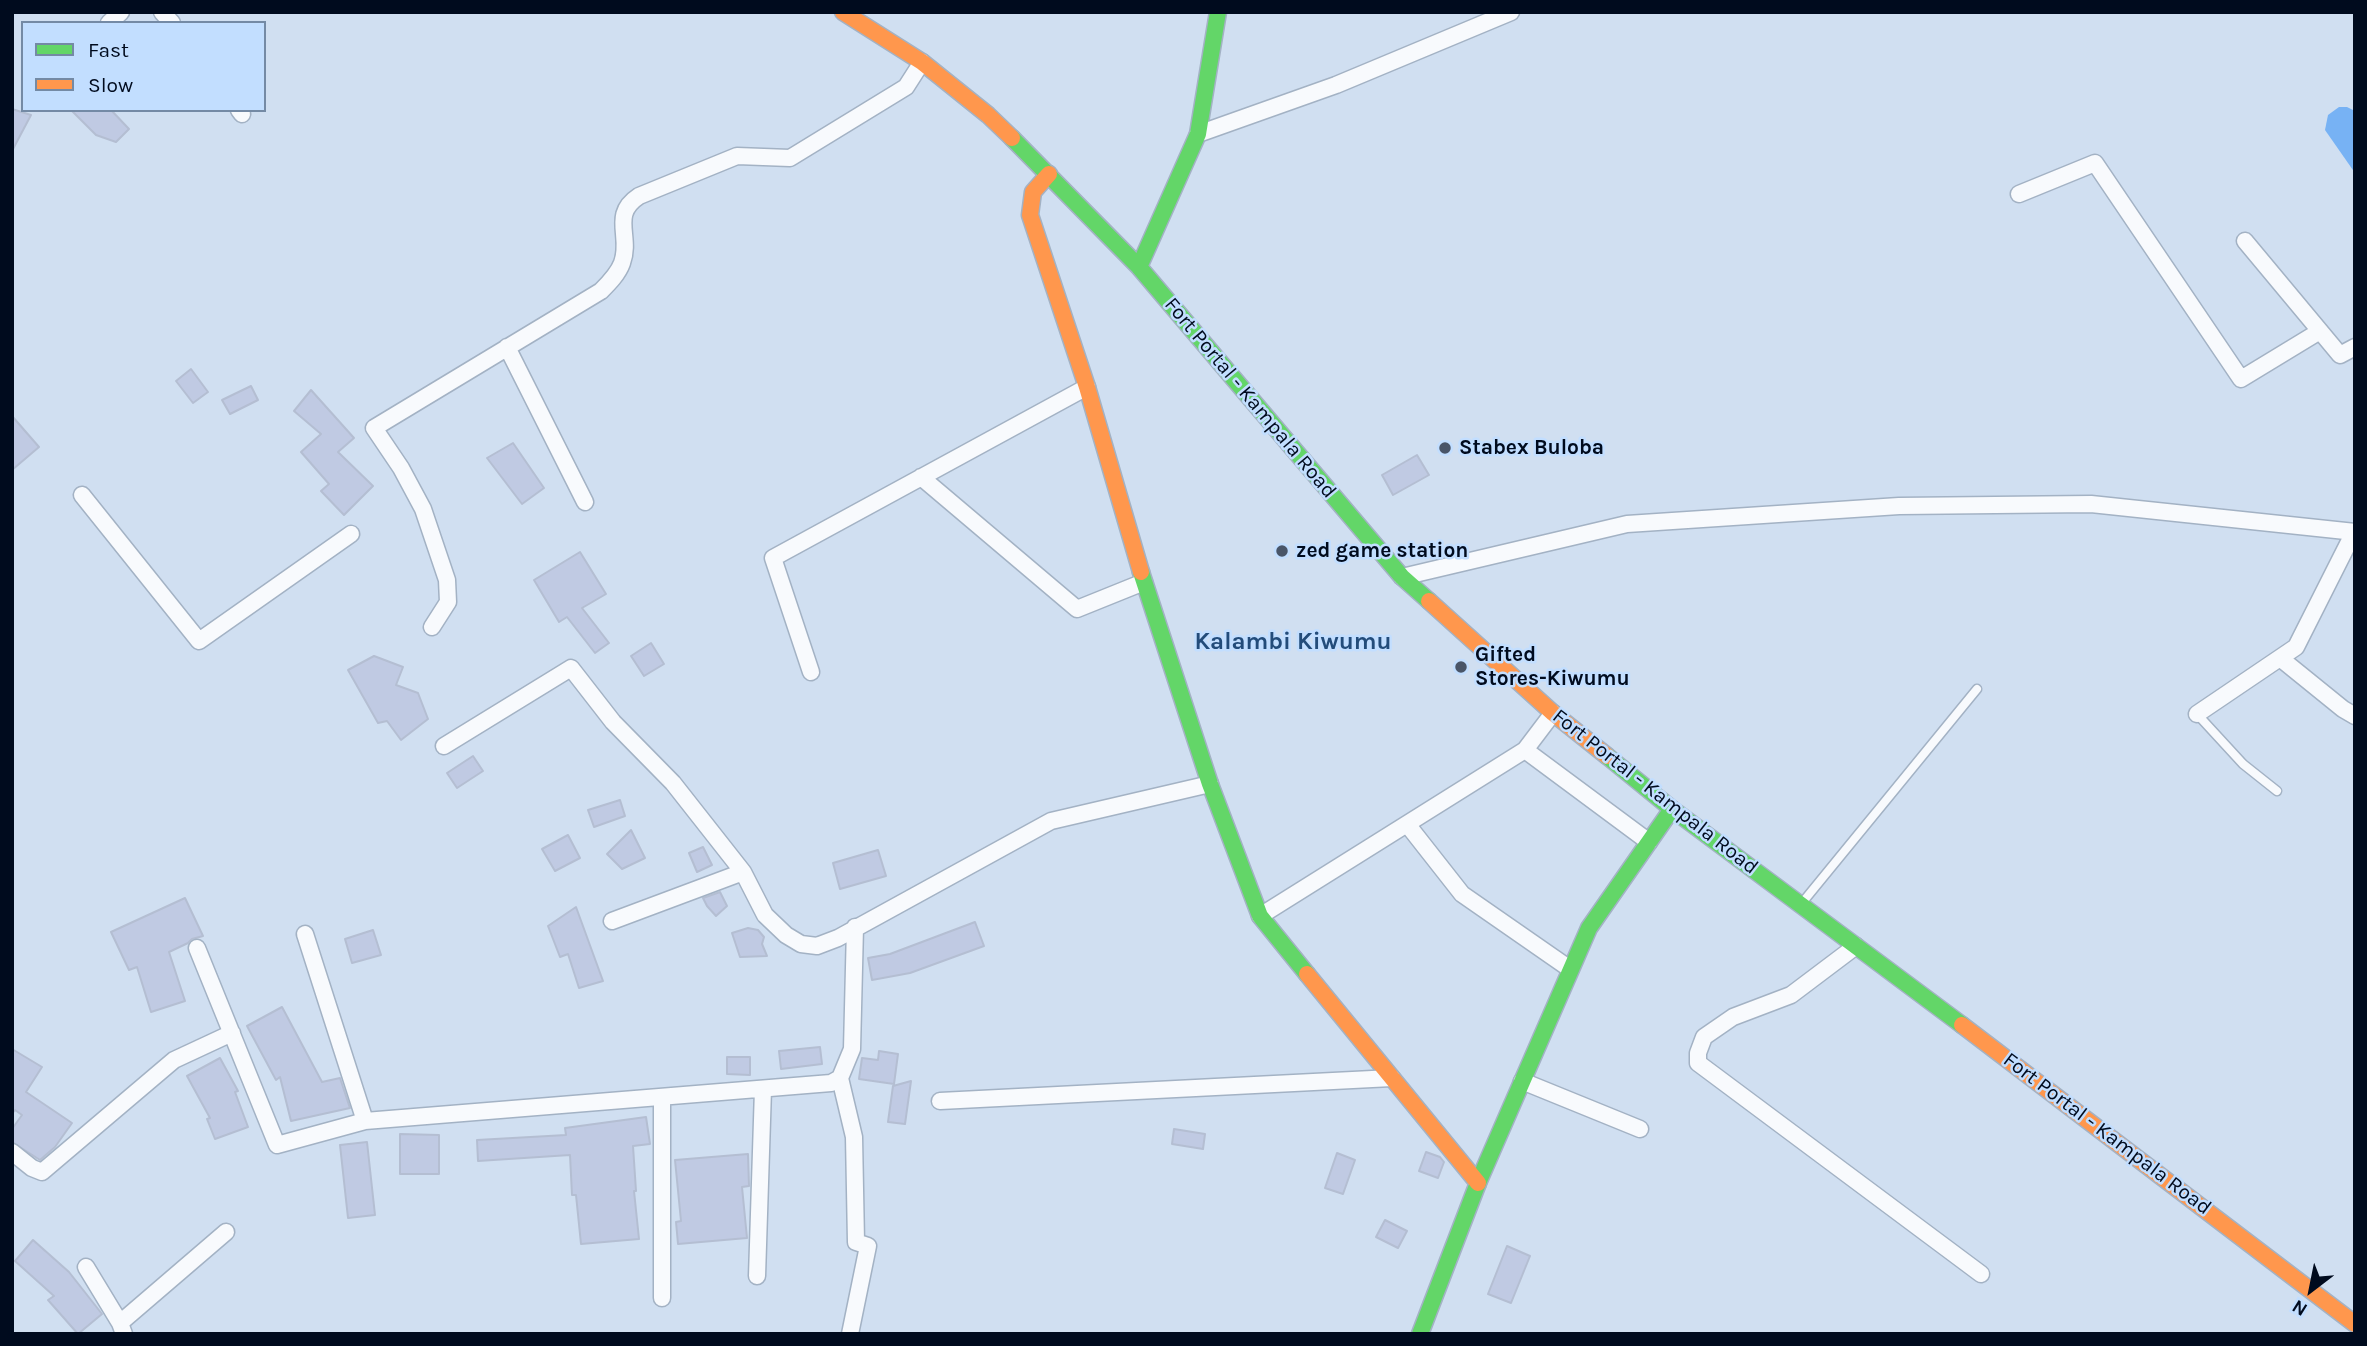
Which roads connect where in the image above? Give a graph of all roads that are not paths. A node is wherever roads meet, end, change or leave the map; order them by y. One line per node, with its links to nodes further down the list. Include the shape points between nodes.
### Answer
1 (843, 12): 4 (main road, Fort Portal - Kampala Road)
2 (1218, 12): 5 (main road)
3 (1511, 12): 5 (street, via 1336,85)
4 (922, 62): 6 (main road, Fort Portal - Kampala Road, via 988,115); 12 (street, via 906,87 790,158 737,156 627,203 622,264 614,278 601,291)
5 (1198, 134): 9 (main road)
6 (1049, 174): 9 (main road, Fort Portal - Kampala Road); 13 (main road, via 1033,192 1030,215)
7 (2019, 194): 10 (street, via 2095,163 2241,379)
8 (2245, 241): 10 (street)
9 (1139, 267): 19 (main road, Fort Portal - Kampala Road)
10 (2320, 331): 11 (street, via 2340,355)
11 (2355, 347)
12 (507, 348): 16 (street); 21 (street, via 374,428 423,509 447,580 447,602)
13 (1087, 387): 14 (street); 20 (main road)
14 (921, 477): 20 (street, via 1077,609); 23 (street, via 773,558)
15 (82, 495): 18 (street, via 199,641)
16 (585, 502)
17 (2354, 532): 19 (street, via 2091,504 1899,506 1627,524); 22 (street, via 2296,647)
18 (352, 534)
19 (1402, 577): 25 (main road, Fort Portal - Kampala Road)
20 (1144, 582): 30 (main road)
21 (432, 627)
22 (2280, 657): 26 (street); 27 (street)
23 (811, 672)
24 (1977, 689): 36 (lane)
25 (1553, 713): 29 (street); 32 (main road, Fort Portal - Kampala Road)
26 (2197, 714): 31 (lane, via 2243,764)
27 (2355, 716)
28 (444, 746): 35 (street, via 571,668 613,722 673,783)
29 (1524, 750): 33 (street); 34 (street)
30 (1210, 784): 37 (main road); 39 (street, via 1051,821)
31 (2277, 791)
32 (1672, 809): 34 (main road); 36 (main road, Fort Portal - Kampala Road)
33 (1407, 824): 37 (street); 43 (street, via 1462,894)
34 (1649, 842): 43 (main road, via 1588,928)
35 (743, 872): 38 (street); 39 (street, via 765,915 801,944 817,946)
36 (1800, 905): 41 (main road, Fort Portal - Kampala Road)
37 (1261, 916): 46 (main road)
38 (612, 921)
39 (855, 927): 45 (street, via 852,1049)
40 (305, 934): 51 (street)
41 (1856, 946): 57 (street, via 1791,995 1733,1017 1704,1037 1698,1063); 60 (main road, Fort Portal - Kampala Road)
42 (197, 948): 44 (street)
43 (1570, 969): 47 (main road)
44 (232, 1033): 51 (street, via 277,1145); 53 (street, via 174,1060 42,1172)
45 (840, 1078): 48 (street, via 831,1083); 62 (street, via 854,1137 856,1242 868,1246)
46 (1392, 1078): 50 (street); 54 (main road)
47 (1522, 1081): 52 (street); 54 (main road)
48 (763, 1089): 49 (street); 58 (street)
49 (662, 1097): 51 (street); 59 (street)
50 (940, 1101)
51 (365, 1121)
52 (1640, 1129)
53 (12, 1152)
54 (1478, 1183): 63 (main road)
55 (226, 1232): 61 (street)
56 (86, 1267): 61 (street)
57 (1981, 1274)
58 (757, 1276)
59 (662, 1298)
60 (2355, 1324)
61 (122, 1328)
62 (850, 1334)
63 (1420, 1334)

